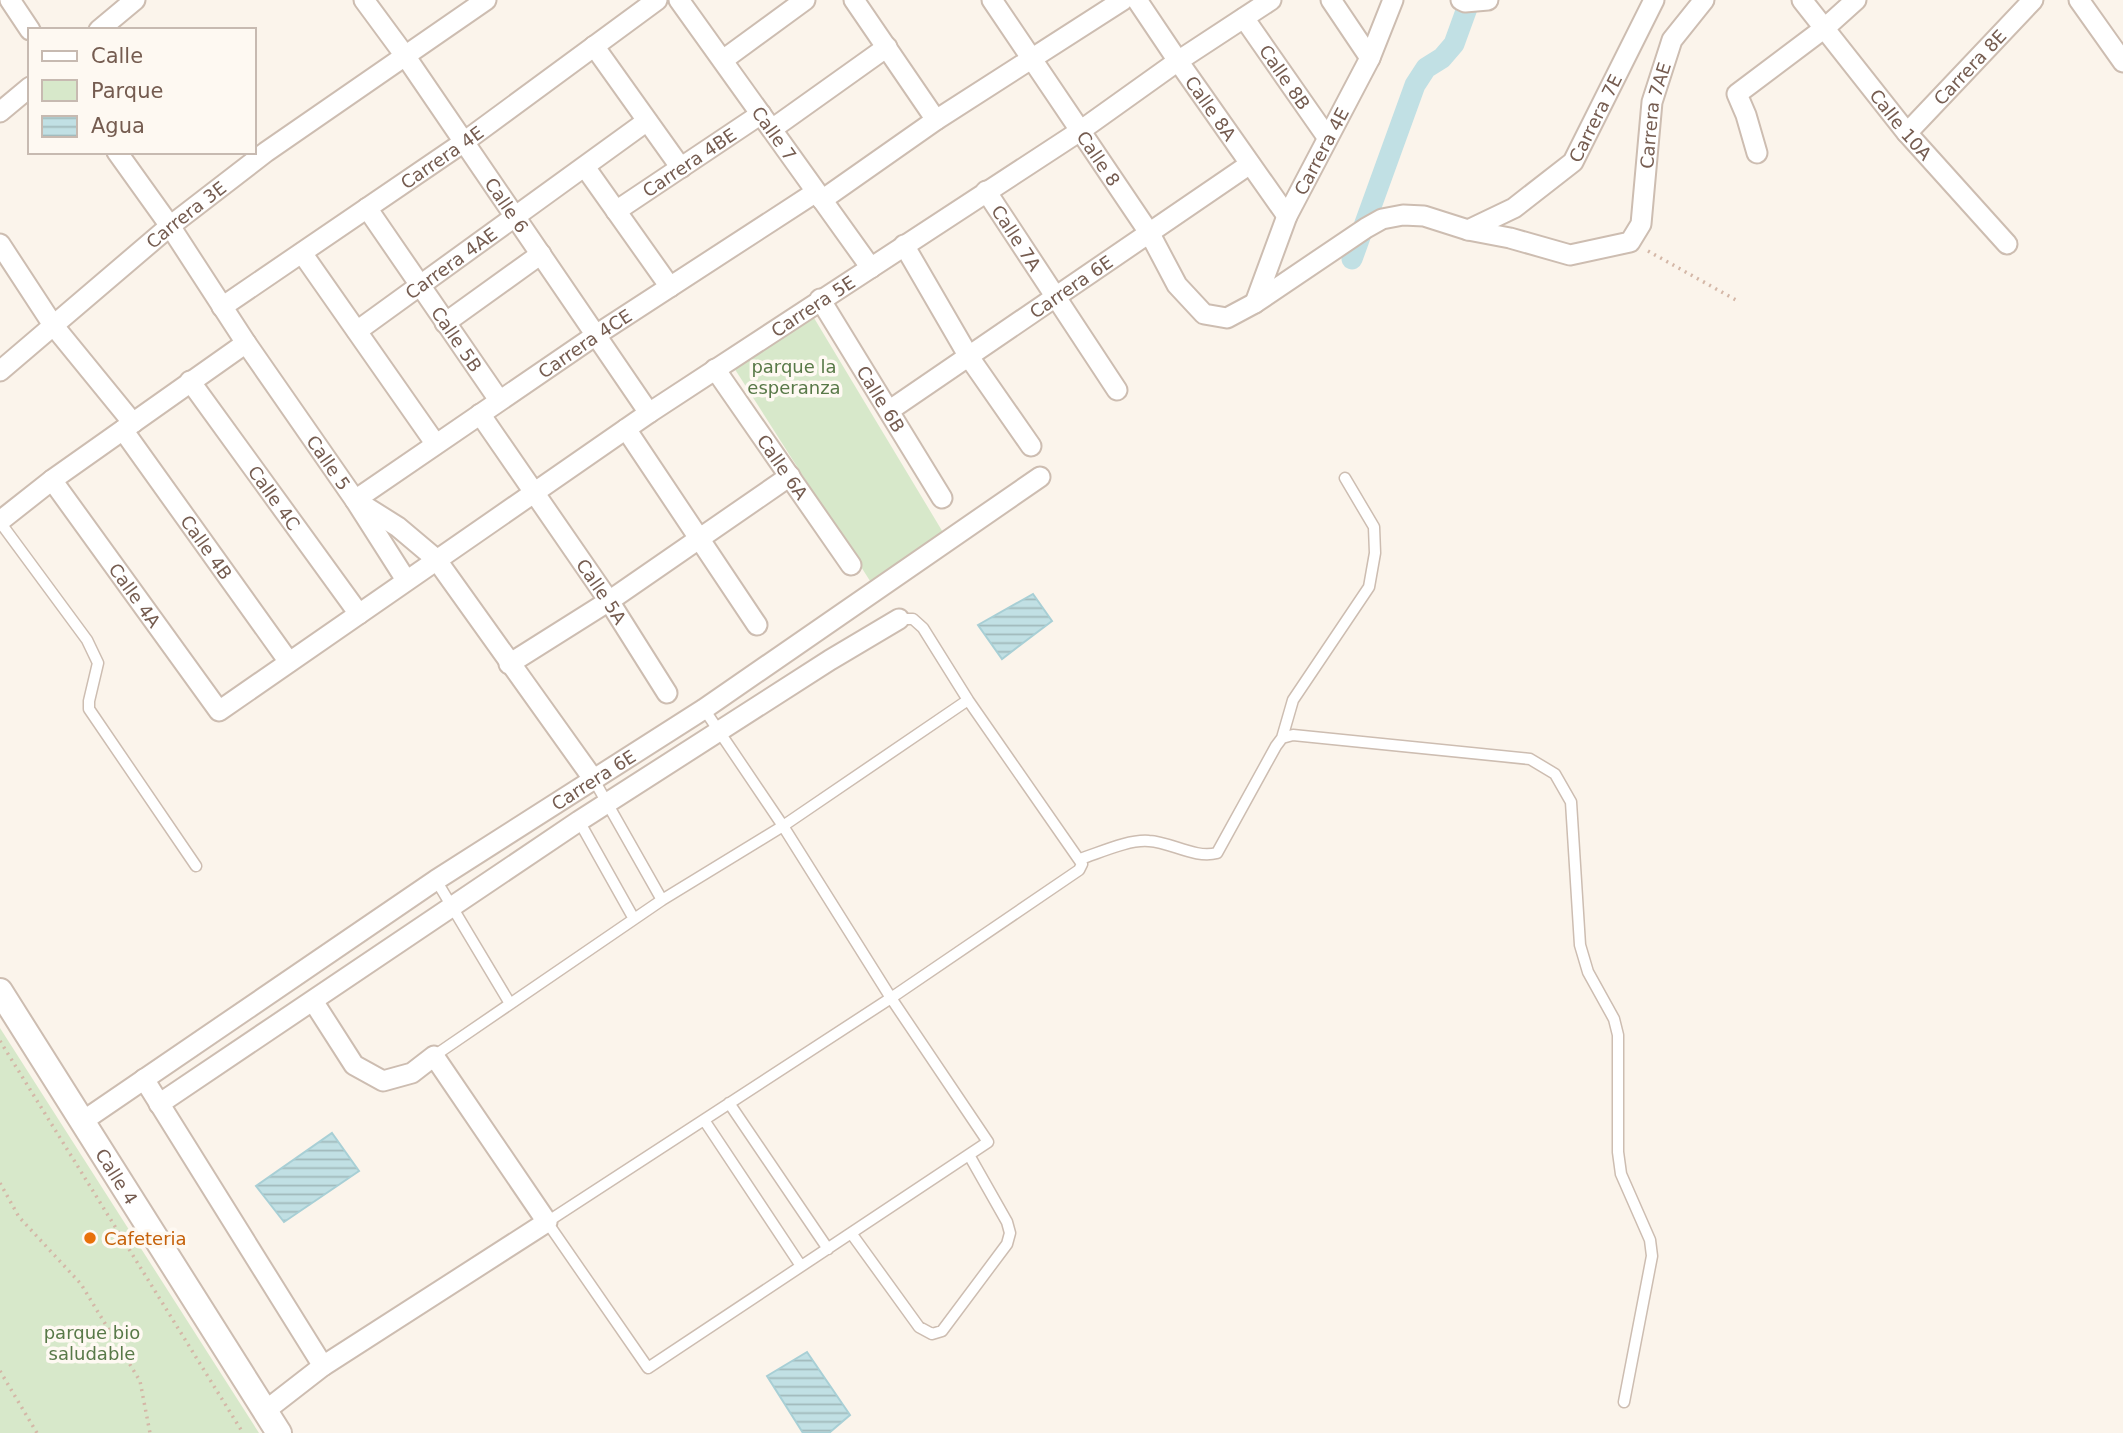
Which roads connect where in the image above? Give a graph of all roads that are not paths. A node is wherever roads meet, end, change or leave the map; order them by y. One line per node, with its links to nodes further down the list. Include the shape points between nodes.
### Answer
1 (10, 0): 25 (street)
2 (135, 0): 26 (street)
3 (364, 0): 29 (street, Calle 6)
4 (486, 0): 29 (street, Carrera 3E)
5 (657, 0): 27 (street, Carrera 4E)
6 (680, 0): 32 (street, Calle 7)
7 (805, 0): 32 (street)
8 (854, 0): 28 (street)
9 (992, 0): 31 (street, Calle 8)
10 (1123, 0): 31 (street, Carrera 4CE)
11 (1138, 0): 33 (street, Calle 8A)
12 (1271, 0): 23 (street, Carrera 5E)
13 (1331, 0): 30 (street)
14 (1393, 0): 30 (street, Carrera 4E)
15 (1654, 0): 56 (street, Carrera 7E, via 1573,162 1514,208)
16 (1704, 0): 56 (street, Carrera 7AE, via 1672,40 1652,102 1642,225 1630,242 1570,255)
17 (1802, 0): 24 (street, Calle 10A)
18 (1856, 0): 24 (street)
19 (2033, 0): 41 (street, Carrera 8E)
20 (2079, 0): 34 (street)
21 (1463, 1): 22 (street)
22 (1487, 1)
23 (1244, 18): 33 (street, Carrera 5E); 42 (street, Calle 8B)
24 (1826, 27): 41 (street, Calle 10A); 44 (street, via 1737,94)
25 (29, 28)
26 (101, 28)
27 (594, 46): 38 (street); 43 (street, Carrera 4E)
28 (887, 47): 37 (street); 39 (street, Carrera 4BE)
29 (406, 57): 43 (street, Calle 6); 55 (street, Carrera 3E, via 266,152)
30 (1370, 58): 42 (street, Carrera 4E)
31 (1032, 59): 37 (street, Carrera 4CE); 40 (street, Calle 8)
32 (723, 60): 39 (street, Calle 7)
33 (1178, 61): 40 (street, Carrera 5E); 46 (street, Calle 8A)
34 (2123, 62)
35 (28, 89): 36 (street)
36 (0, 112)
37 (936, 120): 50 (street, Carrera 4CE)
38 (647, 121): 47 (street, Carrera 4AE); 48 (street)
39 (766, 121): 48 (street, Carrera 4BE); 50 (street, Calle 7)
40 (1080, 131): 49 (street, Carrera 5E); 57 (street, Calle 8)
41 (1907, 133): 59 (street, Calle 10A)
42 (1327, 137): 53 (street, Carrera 4E)
43 (464, 142): 51 (street, Carrera 4E); 54 (street, Calle 6)
44 (1757, 153)
45 (118, 154): 55 (street, Calle 5)
46 (1250, 164): 53 (street, Calle 8A); 57 (street, Carrera 6E)
47 (585, 167): 52 (street); 54 (street, Carrera 4AE)
48 (681, 168): 52 (street, Carrera 4BE)
49 (986, 191): 60 (street, Carrera 5E); 66 (street, Calle 7A)
50 (819, 196): 63 (street, Calle 7); 65 (street, Carrera 4CE)
51 (367, 208): 61 (street, Carrera 4E); 64 (street, Calle 5B)
52 (616, 211): 65 (street)
53 (1287, 216): 68 (street, Carrera 4E)
54 (515, 217): 62 (street, Calle 6); 64 (street, Carrera 4AE)
55 (170, 226): 69 (street, Calle 5); 71 (street, Carrera 3E)
56 (1468, 230): 68 (street, via 1424,216 1382,219)
57 (1150, 234): 66 (street, Carrera 6E); 68 (street, Calle 8, via 1177,285 1204,314 1227,318)
58 (0, 244): 71 (street, Calle 4B)
59 (2007, 244)
60 (904, 245): 63 (street, Carrera 5E); 75 (street)
61 (302, 253): 69 (street, Carrera 4E); 72 (street)
62 (541, 254): 70 (street); 73 (street, Calle 6)
63 (871, 268): 67 (street, Carrera 5E)
64 (420, 286): 70 (street, Calle 5B); 72 (street, Carrera 4AE)
65 (670, 287): 73 (street, Carrera 4CE)
66 (1056, 298): 75 (street, Carrera 6E); 79 (street, Calle 7A)
67 (820, 299): 76 (street, Carrera 5E); 81 (street, Calle 6B)
68 (1255, 303)
69 (222, 307): 74 (street, Calle 5)
70 (445, 323): 80 (street, Calle 5B)
71 (53, 325): 77 (street, Carrera 3E); 84 (street, Calle 4B)
72 (356, 331): 86 (street)
73 (596, 335): 80 (street, Carrera 4CE); 82 (street, Calle 6)
74 (246, 342): 78 (street); 94 (street, Calle 5)
75 (969, 356): 81 (street, Carrera 6E); 87 (street)
76 (715, 369): 82 (street, Carrera 5E); 88 (street, Calle 6A)
77 (0, 371)
78 (190, 381): 84 (street); 101 (street, Calle 4C)
79 (1117, 390)
80 (499, 400): 83 (street, Carrera 4CE)
81 (890, 410): 93 (street, Calle 6B)
82 (649, 413): 85 (street, Carrera 5E)
83 (480, 414): 86 (street, Carrera 4CE); 92 (street, Calle 5A)
84 (128, 426): 91 (street); 106 (street, Calle 4B)
85 (626, 429): 92 (street, Carrera 5E); 96 (street)
86 (435, 443): 94 (street, Carrera 4CE)
87 (1031, 446)
88 (790, 476): 96 (street); 98 (street, Calle 6A)
89 (1040, 477): 104 (street, Carrera 6E)
90 (1345, 478): 115 (lane, via 1374,527 1369,587 1293,700)
91 (52, 480): 95 (street); 113 (street, Calle 4A)
92 (535, 492): 97 (street, Carrera 5E); 100 (street, Calle 5A)
93 (942, 498)
94 (355, 500): 97 (street, Calle 5); 99 (street)
95 (0, 521): 122 (lane, via 87,640 98,663 89,709)
96 (699, 537): 100 (street); 103 (street)
97 (436, 559): 99 (street, Carrera 5E); 107 (street, Calle 5)
98 (850, 565)
99 (406, 580): 101 (street, Carrera 5E)
100 (609, 601): 107 (street); 109 (street, Calle 5A)
101 (359, 614): 106 (street, Carrera 5E)
102 (899, 619): 105 (street, Carrera 6E); 111 (lane, via 913,619 923,628)
103 (757, 625)
104 (813, 636): 105 (street); 108 (street, Carrera 6E)
105 (830, 660): 110 (street, Carrera 6E)
106 (289, 662): 113 (street, Carrera 5E)
107 (509, 664): 116 (street, Calle 5)
108 (759, 673): 110 (street); 112 (street, Carrera 6E)
109 (667, 693)
110 (773, 696): 114 (street, Carrera 6E)
111 (968, 699): 120 (lane); 121 (lane)
112 (704, 709): 114 (lane); 116 (street, Carrera 6E)
113 (219, 711)
114 (719, 732): 118 (street, Carrera 6E); 120 (lane)
115 (1282, 738): 121 (lane, via 1217,853 1207,856 1140,840); 147 (lane, via 1293,735 1530,759 1555,774 1571,802 1580,945 1618,1035 1621,1174 1650,1240 1652,1256)
116 (594, 780): 117 (street, Carrera 6E); 118 (lane)
117 (562, 799): 119 (street); 123 (street, Carrera 6E)
118 (609, 803): 119 (street, Carrera 6E); 124 (lane)
119 (579, 821): 125 (street, Carrera 6E); 126 (lane)
120 (783, 825): 124 (lane); 130 (lane)
121 (1080, 859): 130 (lane, via 1079,870)
122 (196, 866)
123 (436, 880): 125 (lane); 127 (street, Carrera 6E)
124 (662, 900): 126 (lane)
125 (453, 906): 128 (street, Carrera 6E); 132 (lane)
126 (634, 919): 132 (lane)
127 (318, 960): 128 (street); 133 (street, Carrera 6E)
128 (334, 986): 131 (street, Carrera 6E)
129 (0, 991): 140 (street, Calle 4)
130 (891, 998): 137 (lane); 141 (lane, via 988,1142)
131 (313, 1001): 134 (street, Carrera 6E); 135 (street, via 354,1065 383,1081 412,1073)
132 (509, 1002): 135 (lane)
133 (231, 1019): 134 (street); 136 (street, Carrera 6E)
134 (246, 1046): 138 (street, Carrera 6E)
135 (434, 1056): 142 (street)
136 (144, 1079): 138 (street); 140 (street, Carrera 6E)
137 (729, 1103): 139 (lane); 144 (lane)
138 (159, 1104): 146 (street)
139 (704, 1120): 142 (lane); 145 (lane)
140 (83, 1121): 148 (street, Calle 4)
141 (968, 1155): 143 (lane); 143 (lane, via 1010,1234 942,1331 932,1334 919,1327)
142 (547, 1222): 145 (lane, via 648,1368); 146 (street)
143 (851, 1233): 144 (lane)
144 (828, 1249): 145 (lane)
145 (801, 1266)
146 (323, 1366): 148 (street)
147 (1624, 1402)
148 (265, 1411): 149 (street, Calle 4)
149 (279, 1433)

